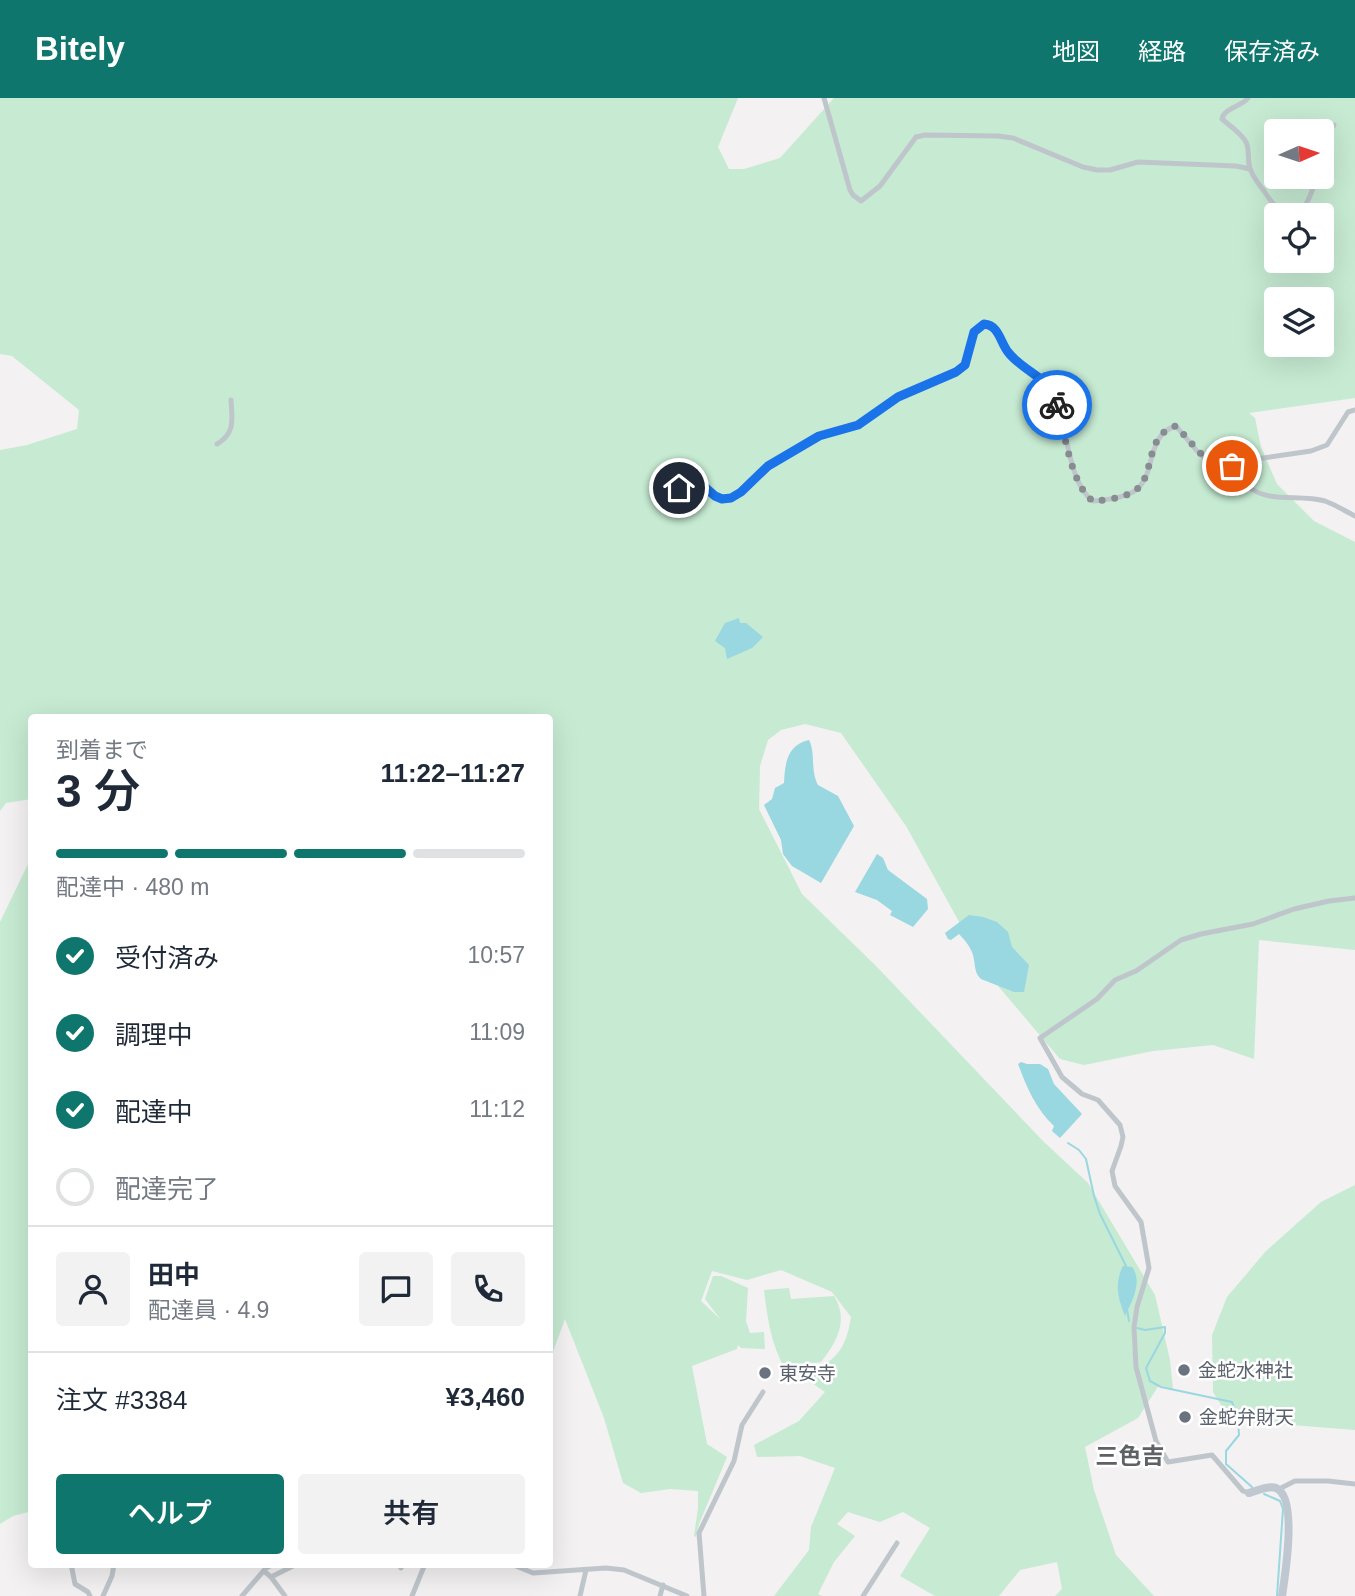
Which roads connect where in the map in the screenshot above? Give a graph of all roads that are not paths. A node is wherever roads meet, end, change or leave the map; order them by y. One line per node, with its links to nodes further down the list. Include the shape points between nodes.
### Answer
1 (824, 98): 3 (street, via 850,190 861,201 880,186 916,137 925,135 1013,138 1097,170 1138,162)
2 (1248, 98): 3 (street, via 1227,111 1222,120 1243,137 1249,148)
3 (1250, 169): 4 (street, via 1274,207 1286,214 1299,213)
4 (1312, 189)
5 (231, 400): 7 (street, via 233,426 226,439)
6 (1355, 410): 8 (street, via 1348,412 1327,445)
7 (217, 443)
8 (1240, 465): 9 (street, via 1216,468 1176,426 1154,446 1135,491 1090,500 1074,470 1052,390 1014,359 991,324 984,324 974,332 965,365 956,372 898,397 858,425 819,436 768,466 731,498 715,496 699,482); 10 (street, via 1241,480 1254,491 1324,501)
9 (679, 488)
10 (1355, 516)
11 (1355, 898): 15 (street, via 1294,909 1181,940 1115,980 1097,999 1040,1038 1062,1077 1082,1094 1098,1100 1123,1137 1112,1171 1115,1186 1141,1222 1149,1268 1134,1327 1136,1367 1156,1441 1168,1462 1212,1455)
12 (763, 1392): 35 (street, via 742,1425 734,1461 699,1533)
13 (1355, 1484): 14 (street, via 1296,1481)
14 (1279, 1489): 15 (street); 37 (street, via 1289,1519)
15 (1249, 1493)
16 (897, 1543): 36 (street)
17 (72, 1568): 27 (street, via 75,1584)
18 (113, 1568): 28 (street)
19 (267, 1568): 23 (street)
20 (289, 1568): 25 (street)
21 (423, 1568): 31 (street)
22 (521, 1568): 24 (street, via 533,1573)
23 (264, 1570): 25 (street); 29 (street)
24 (586, 1570): 26 (street, via 624,1570); 32 (street)
25 (271, 1577): 30 (street)
26 (663, 1586): 33 (street); 34 (street)
27 (90, 1596)
28 (103, 1596)
29 (242, 1596)
30 (285, 1596)
31 (412, 1596)
32 (580, 1596)
33 (660, 1596)
34 (687, 1596)
35 (704, 1596)
36 (863, 1596)
37 (1282, 1596)

